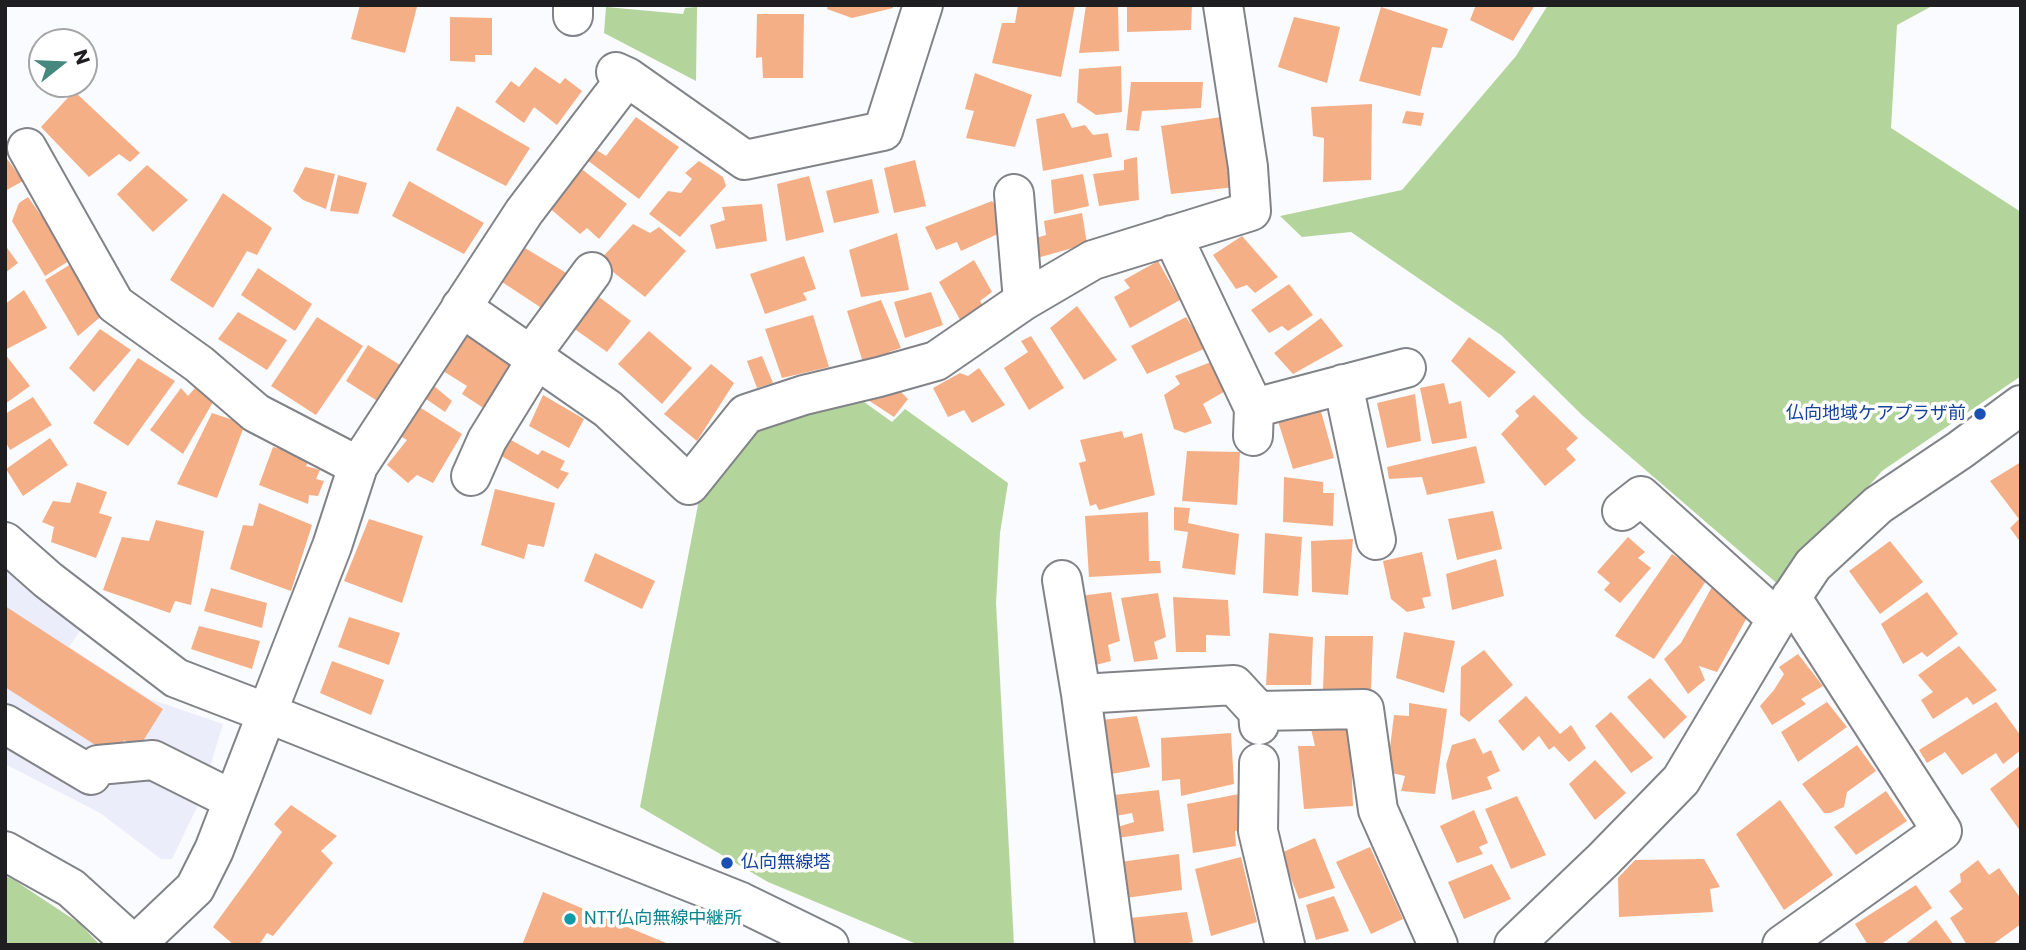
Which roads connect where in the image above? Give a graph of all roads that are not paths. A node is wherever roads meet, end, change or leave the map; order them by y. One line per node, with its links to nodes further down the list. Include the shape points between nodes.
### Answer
1 (923, 5): 8 (street, via 883,131 745,160 621,75)
2 (1223, 5): 5 (street, via 1251,211)
3 (27, 148): 13 (street, via 115,303 256,412)
4 (1014, 194): 7 (street)
5 (1172, 235): 7 (street, via 1093,260); 11 (street, via 1254,422)
6 (592, 272): 9 (street)
7 (1023, 301): 9 (street, via 936,361 746,414 690,485 608,409)
8 (461, 306): 9 (street); 13 (street)
9 (534, 357): 14 (street)
10 (1406, 368): 11 (street)
11 (1343, 384): 16 (street)
12 (2021, 405): 19 (street, via 1878,505 1813,565)
13 (358, 466): 21 (street)
14 (471, 475)
15 (1622, 511): 19 (street, via 1641,496)
16 (1376, 541)
17 (5, 542): 21 (street, via 176,678)
18 (1062, 580): 20 (street)
19 (1784, 608): 31 (street, via 1681,780); 32 (street, via 1942,831)
20 (1081, 694): 28 (street); 30 (street, via 1234,685 1259,718 1364,709 1378,810)
21 (267, 713): 24 (street); 27 (street, via 741,902)
22 (5, 724): 24 (street, via 91,775 98,765 153,761)
23 (1259, 763): 29 (street, via 1258,831)
24 (233, 800): 26 (street, via 195,888)
25 (5, 851): 26 (street, via 71,888)
26 (134, 945)
27 (829, 945)
28 (1115, 945)
29 (1285, 945)
30 (1438, 945)
31 (1514, 945)
32 (1782, 945)

